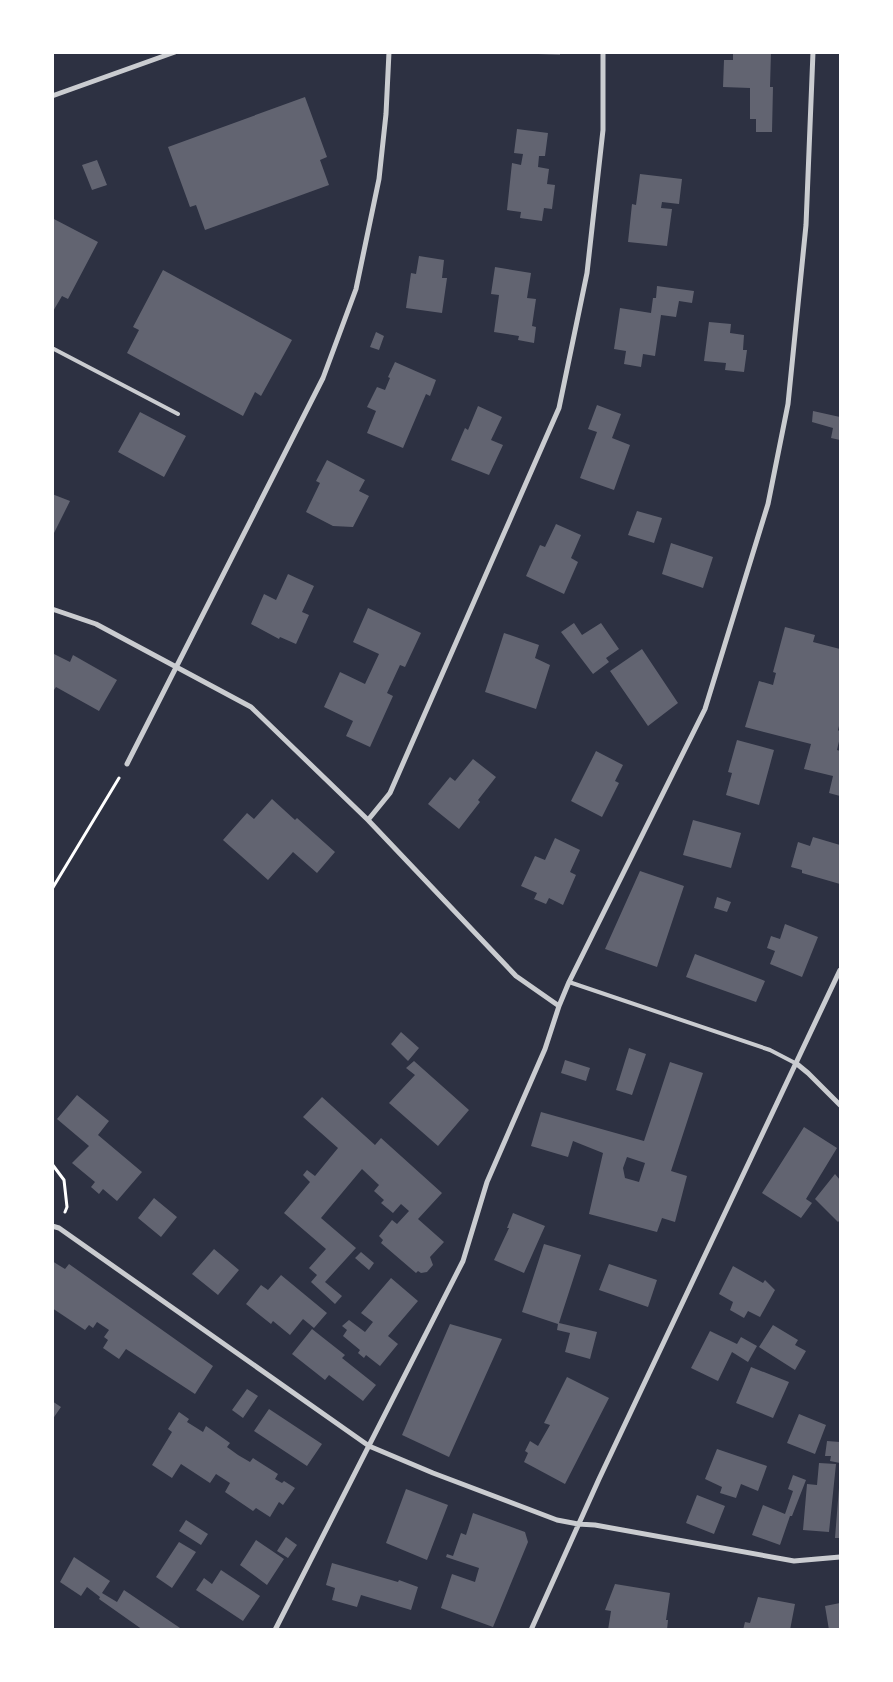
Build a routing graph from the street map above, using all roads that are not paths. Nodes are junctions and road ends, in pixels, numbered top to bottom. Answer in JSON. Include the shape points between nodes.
{"nodes":[{"id":1,"x":175,"y":52,"type":"edge"},
{"id":2,"x":389,"y":52,"type":"edge"},
{"id":3,"x":603,"y":52,"type":"edge"},
{"id":4,"x":813,"y":52,"type":"edge"},
{"id":5,"x":166,"y":54,"type":"edge"},
{"id":6,"x":52,"y":96,"type":"edge"},
{"id":7,"x":52,"y":348,"type":"edge"},
{"id":8,"x":178,"y":414,"type":"dead end"},
{"id":9,"x":52,"y":609,"type":"edge"},
{"id":10,"x":177,"y":666,"type":"junction"},
{"id":11,"x":127,"y":764,"type":"road end"},
{"id":12,"x":368,"y":820,"type":"junction"},
{"id":13,"x":840,"y":970,"type":"edge"},
{"id":14,"x":569,"y":982,"type":"junction"},
{"id":15,"x":559,"y":1006,"type":"junction"},
{"id":16,"x":796,"y":1064,"type":"junction"},
{"id":17,"x":840,"y":1105,"type":"edge"},
{"id":18,"x":52,"y":1226,"type":"edge"},
{"id":19,"x":369,"y":1446,"type":"junction"},
{"id":20,"x":578,"y":1524,"type":"junction"},
{"id":21,"x":840,"y":1557,"type":"edge"},
{"id":22,"x":275,"y":1630,"type":"edge"},
{"id":23,"x":531,"y":1630,"type":"edge"}],
"edges":[{"from":1,"to":5,"type":"street"},
{"from":2,"to":10,"type":"street","via":[[379,179],[356,289],[323,378]]},
{"from":3,"to":12,"type":"street","via":[[603,130],[587,273],[559,408],[390,793]]},
{"from":4,"to":14,"type":"street","via":[[806,225],[788,404],[768,504],[705,708]]},
{"from":5,"to":6,"type":"street"},
{"from":7,"to":8,"type":"lane"},
{"from":9,"to":10,"type":"street","via":[[96,624]]},
{"from":10,"to":11,"type":"street"},
{"from":10,"to":12,"type":"street","via":[[252,706]]},
{"from":12,"to":15,"type":"street","via":[[516,976]]},
{"from":13,"to":16,"type":"street"},
{"from":14,"to":15,"type":"street"},
{"from":14,"to":16,"type":"lane","via":[[770,1050]]},
{"from":15,"to":19,"type":"street","via":[[545,1049],[487,1182],[462,1261]]},
{"from":16,"to":17,"type":"street"},
{"from":16,"to":20,"type":"street"},
{"from":18,"to":19,"type":"street"},
{"from":19,"to":20,"type":"street","via":[[557,1520]]},
{"from":19,"to":22,"type":"street"},
{"from":20,"to":21,"type":"street","via":[[794,1561]]},
{"from":20,"to":23,"type":"street"}]}
